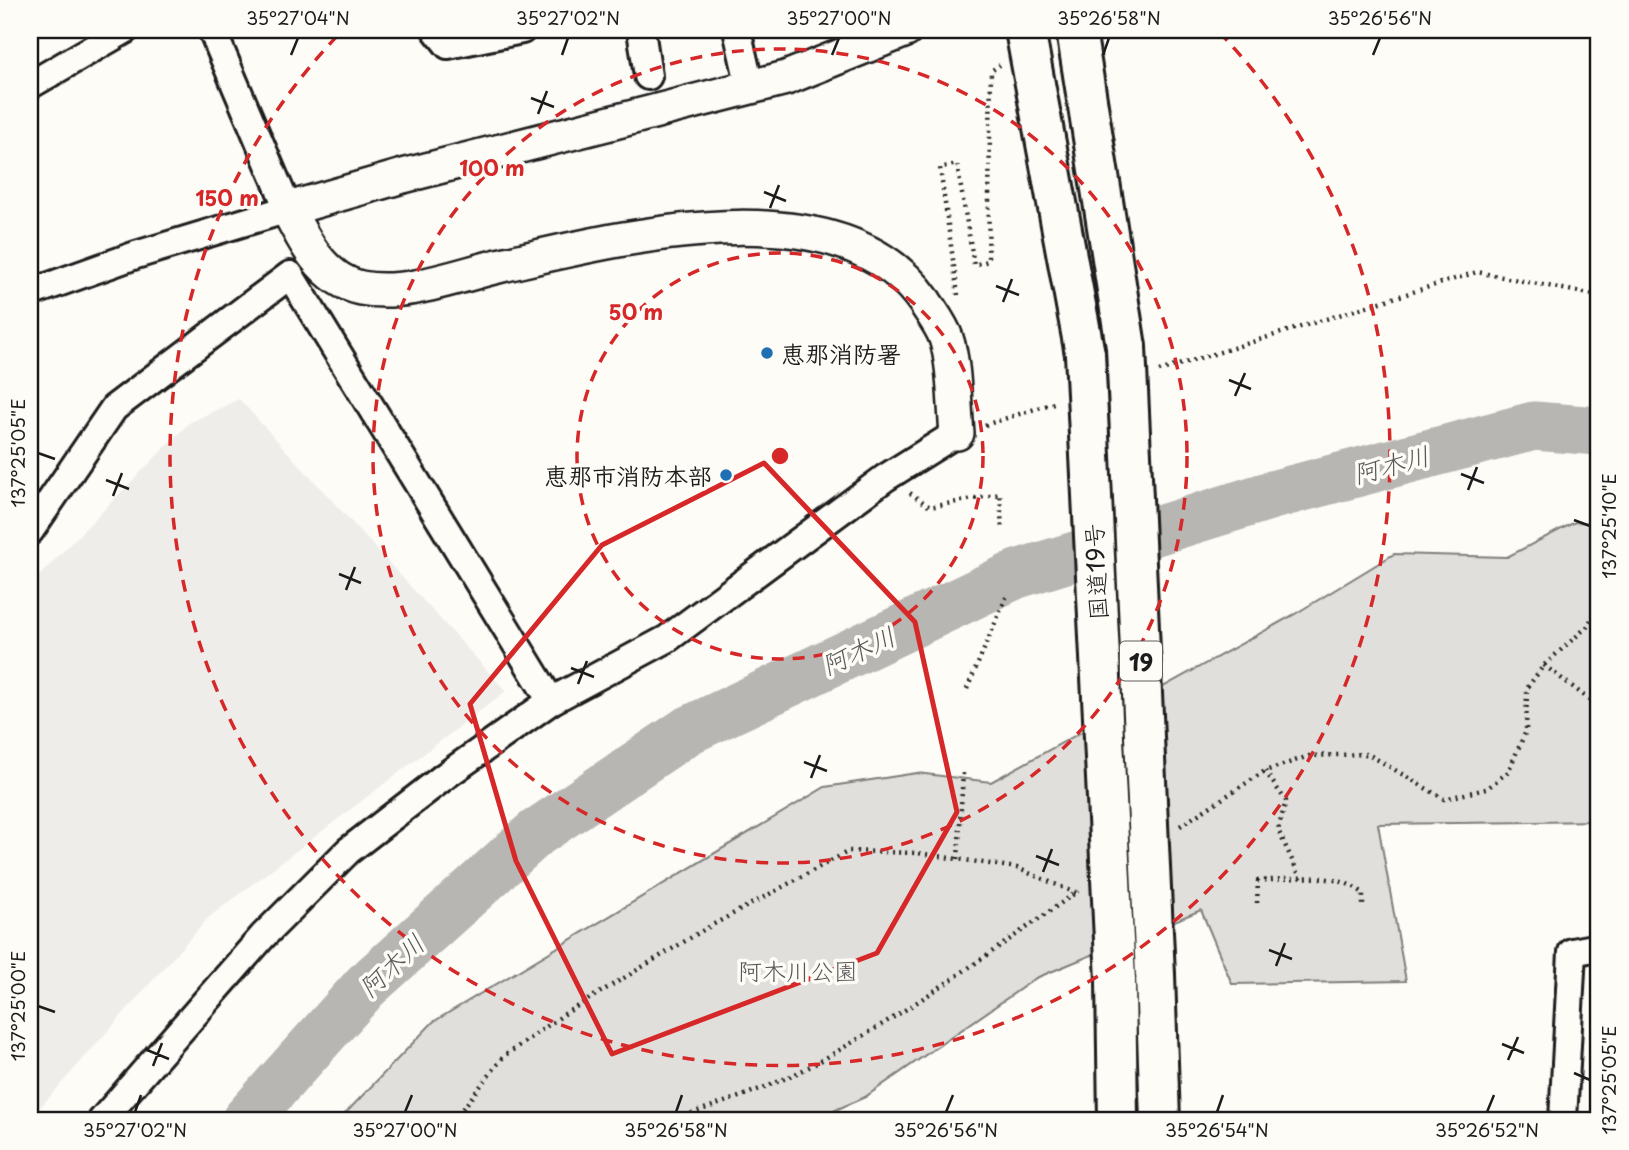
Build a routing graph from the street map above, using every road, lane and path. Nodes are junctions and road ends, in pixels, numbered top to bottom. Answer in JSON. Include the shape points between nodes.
{"nodes":[{"id":1,"x":125,"y":30,"type":"edge"},
{"id":2,"x":212,"y":30,"type":"edge"},
{"id":3,"x":436,"y":30,"type":"edge"},
{"id":4,"x":522,"y":30,"type":"edge"},
{"id":5,"x":641,"y":30,"type":"edge"},
{"id":6,"x":737,"y":30,"type":"edge"},
{"id":7,"x":906,"y":30,"type":"edge"},
{"id":8,"x":1076,"y":30,"type":"edge"},
{"id":9,"x":1017,"y":44,"type":"edge"},
{"id":10,"x":648,"y":76,"type":"dead end"},
{"id":11,"x":30,"y":85,"type":"edge"},
{"id":12,"x":750,"y":87,"type":"junction"},
{"id":13,"x":288,"y":209,"type":"junction"},
{"id":14,"x":30,"y":293,"type":"edge"},
{"id":15,"x":1599,"y":296,"type":"edge"},
{"id":16,"x":958,"y":298,"type":"dead end"},
{"id":17,"x":1136,"y":361,"type":"junction"},
{"id":18,"x":1066,"y":399,"type":"dead end"},
{"id":19,"x":957,"y":433,"type":"junction"},
{"id":20,"x":885,"y":478,"type":"junction"},
{"id":21,"x":30,"y":531,"type":"edge"},
{"id":22,"x":1002,"y":531,"type":"dead end"},
{"id":23,"x":1008,"y":593,"type":"dead end"},
{"id":24,"x":1599,"y":603,"type":"edge"},
{"id":25,"x":967,"y":689,"type":"dead end"},
{"id":26,"x":551,"y":701,"type":"junction"},
{"id":27,"x":1599,"y":706,"type":"edge"},
{"id":28,"x":1265,"y":771,"type":"dead end"},
{"id":29,"x":963,"y":773,"type":"dead end"},
{"id":30,"x":958,"y":859,"type":"junction"},
{"id":31,"x":1301,"y":879,"type":"junction"},
{"id":32,"x":1076,"y":893,"type":"dead end"},
{"id":33,"x":1257,"y":903,"type":"dead end"},
{"id":34,"x":1363,"y":907,"type":"dead end"},
{"id":35,"x":1599,"y":947,"type":"edge"},
{"id":36,"x":102,"y":1120,"type":"edge"},
{"id":37,"x":454,"y":1120,"type":"edge"},
{"id":38,"x":1118,"y":1120,"type":"edge"},
{"id":39,"x":1160,"y":1120,"type":"edge"},
{"id":40,"x":1563,"y":1120,"type":"edge"}],
"edges":[{"from":1,"to":11,"type":"street"},
{"from":2,"to":13,"type":"street"},
{"from":3,"to":4,"type":"street","via":[[448,45]]},
{"from":5,"to":10,"type":"street"},
{"from":6,"to":12,"type":"street"},
{"from":7,"to":12,"type":"street","via":[[786,78]]},
{"from":8,"to":17,"type":"highway","name":"国道19号","number":"19"},
{"from":9,"to":16,"type":"path","via":[[991,71],[988,261],[974,265],[957,164],[940,168]]},
{"from":9,"to":38,"type":"highway","name":"国道19号","number":"19","bridge":true,"via":[[1085,354]]},
{"from":12,"to":13,"type":"street"},
{"from":13,"to":14,"type":"street"},
{"from":13,"to":19,"type":"street","via":[[303,241],[325,267],[355,286],[380,289],[419,285],[614,240],[694,228],[776,230],[846,244],[894,268],[915,287],[931,311],[946,339]]},
{"from":15,"to":17,"type":"path","via":[[1477,272]]},
{"from":17,"to":39,"type":"highway","name":"国道19号","number":"19","bridge":true},
{"from":18,"to":19,"type":"path"},
{"from":19,"to":20,"type":"street"},
{"from":20,"to":22,"type":"path","via":[[930,507],[1000,494]]},
{"from":20,"to":26,"type":"street","via":[[667,639]]},
{"from":21,"to":26,"type":"street","via":[[114,408],[290,275]]},
{"from":23,"to":25,"type":"path"},
{"from":24,"to":27,"type":"path","via":[[1588,626],[1544,665]]},
{"from":26,"to":36,"type":"street","via":[[348,851],[262,936]]},
{"from":28,"to":31,"type":"path","via":[[1286,801],[1278,830]]},
{"from":29,"to":30,"type":"path"},
{"from":30,"to":32,"type":"path","via":[[1017,868]]},
{"from":30,"to":37,"type":"path","via":[[849,851],[578,1006],[504,1056]]},
{"from":31,"to":33,"type":"path","via":[[1258,881]]},
{"from":31,"to":34,"type":"path","via":[[1334,877],[1352,884],[1363,893]]},
{"from":35,"to":40,"type":"street","via":[[1572,952]]}]}
